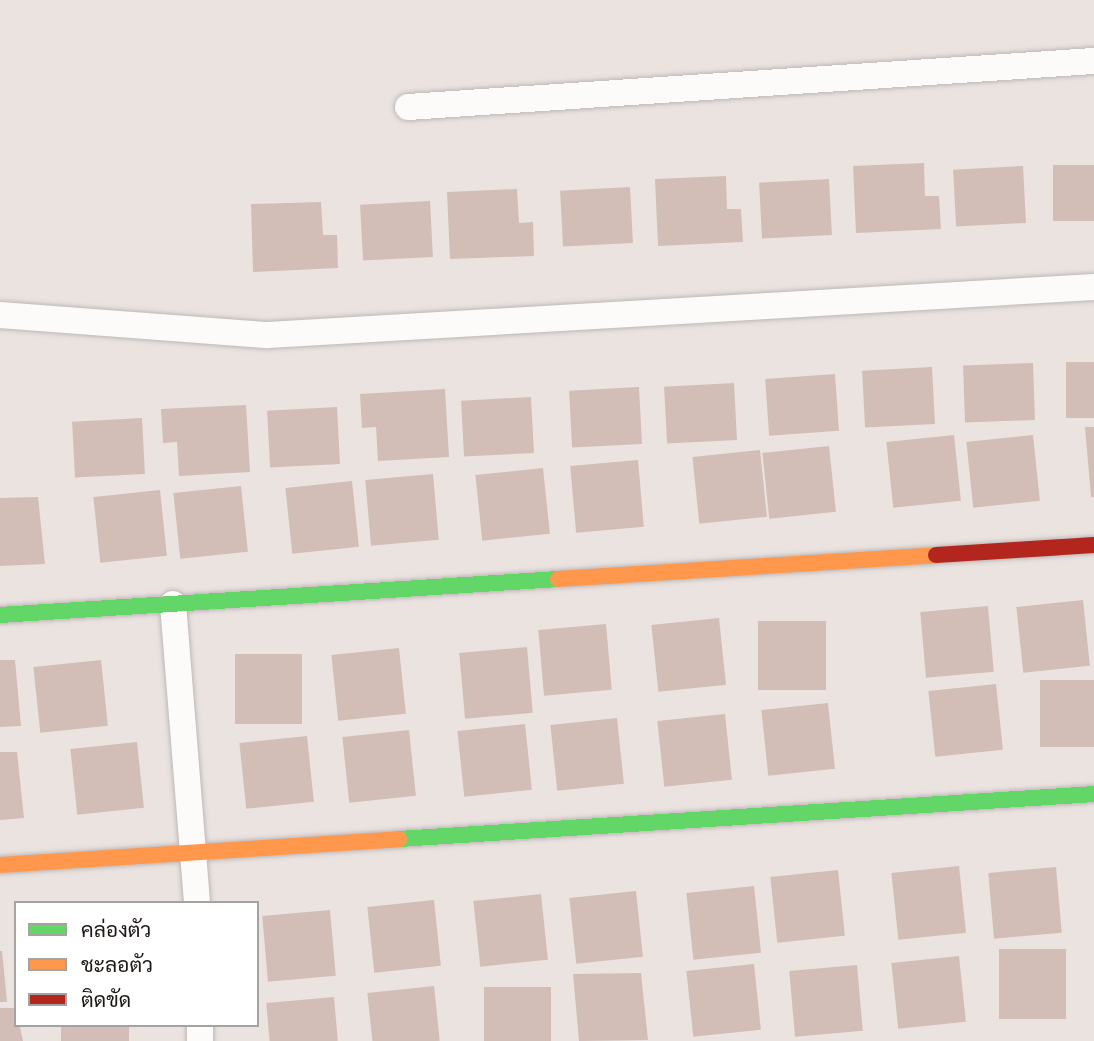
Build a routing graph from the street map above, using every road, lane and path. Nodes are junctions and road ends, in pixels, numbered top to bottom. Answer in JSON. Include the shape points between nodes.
{"nodes":[{"id":1,"x":1094,"y":61,"type":"edge"},
{"id":2,"x":408,"y":107,"type":"dead end"},
{"id":3,"x":1094,"y":287,"type":"edge"},
{"id":4,"x":0,"y":315,"type":"edge"},
{"id":5,"x":1094,"y":545,"type":"edge"},
{"id":6,"x":173,"y":604,"type":"junction"},
{"id":7,"x":0,"y":615,"type":"edge"},
{"id":8,"x":1094,"y":794,"type":"edge"},
{"id":9,"x":196,"y":852,"type":"junction"},
{"id":10,"x":0,"y":865,"type":"edge"},
{"id":11,"x":197,"y":901,"type":"edge"}],
"edges":[{"from":1,"to":2,"type":"street"},
{"from":3,"to":4,"type":"street","via":[[268,335]]},
{"from":5,"to":6,"type":"street"},
{"from":6,"to":7,"type":"street"},
{"from":6,"to":9,"type":"street"},
{"from":8,"to":9,"type":"street"},
{"from":9,"to":10,"type":"street"},
{"from":9,"to":11,"type":"street"}]}
